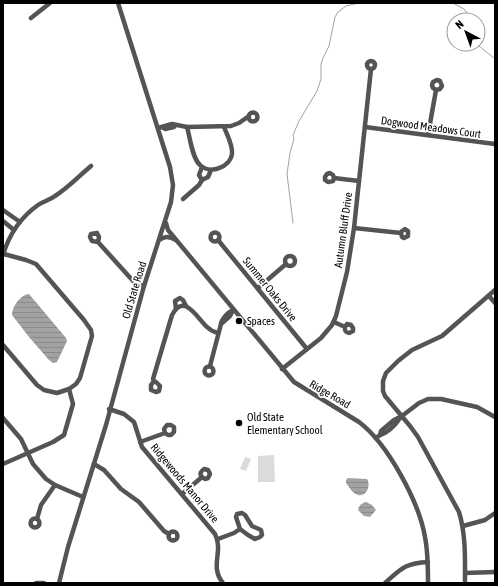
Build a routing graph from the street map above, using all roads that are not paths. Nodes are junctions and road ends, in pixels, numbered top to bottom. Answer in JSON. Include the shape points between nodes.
{"nodes":[{"id":1,"x":50,"y":3,"type":"edge"},
{"id":2,"x":118,"y":3,"type":"edge"},
{"id":3,"x":31,"y":18,"type":"dead end"},
{"id":4,"x":371,"y":69,"type":"dead end"},
{"id":5,"x":436,"y":90,"type":"dead end"},
{"id":6,"x":249,"y":116,"type":"dead end"},
{"id":7,"x":187,"y":127,"type":"junction"},
{"id":8,"x":224,"y":127,"type":"junction"},
{"id":9,"x":365,"y":127,"type":"junction"},
{"id":10,"x":160,"y":128,"type":"junction"},
{"id":11,"x":428,"y":135,"type":"junction"},
{"id":12,"x":495,"y":144,"type":"edge"},
{"id":13,"x":91,"y":166,"type":"dead end"},
{"id":14,"x":202,"y":167,"type":"junction"},
{"id":15,"x":211,"y":170,"type":"junction"},
{"id":16,"x":334,"y":178,"type":"dead end"},
{"id":17,"x":202,"y":180,"type":"junction"},
{"id":18,"x":359,"y":181,"type":"junction"},
{"id":19,"x":183,"y":199,"type":"dead end"},
{"id":20,"x":3,"y":210,"type":"edge"},
{"id":21,"x":3,"y":221,"type":"edge"},
{"id":22,"x":166,"y":221,"type":"junction"},
{"id":23,"x":20,"y":222,"type":"junction"},
{"id":24,"x":354,"y":228,"type":"junction"},
{"id":25,"x":14,"y":230,"type":"junction"},
{"id":26,"x":401,"y":233,"type":"dead end"},
{"id":27,"x":160,"y":239,"type":"junction"},
{"id":28,"x":218,"y":240,"type":"dead end"},
{"id":29,"x":177,"y":241,"type":"junction"},
{"id":30,"x":98,"y":242,"type":"dead end"},
{"id":31,"x":3,"y":255,"type":"edge"},
{"id":32,"x":286,"y":264,"type":"dead end"},
{"id":33,"x":144,"y":286,"type":"junction"},
{"id":34,"x":258,"y":288,"type":"junction"},
{"id":35,"x":495,"y":290,"type":"edge"},
{"id":36,"x":489,"y":296,"type":"junction"},
{"id":37,"x":495,"y":303,"type":"edge"},
{"id":38,"x":186,"y":306,"type":"junction"},
{"id":39,"x":176,"y":309,"type":"junction"},
{"id":40,"x":233,"y":310,"type":"junction"},
{"id":41,"x":334,"y":322,"type":"junction"},
{"id":42,"x":345,"y":327,"type":"dead end"},
{"id":43,"x":218,"y":333,"type":"junction"},
{"id":44,"x":3,"y":345,"type":"edge"},
{"id":45,"x":307,"y":349,"type":"junction"},
{"id":46,"x":210,"y":366,"type":"dead end"},
{"id":47,"x":282,"y":369,"type":"junction"},
{"id":48,"x":154,"y":382,"type":"dead end"},
{"id":49,"x":69,"y":389,"type":"junction"},
{"id":50,"x":109,"y":409,"type":"junction"},
{"id":51,"x":402,"y":416,"type":"junction"},
{"id":52,"x":495,"y":417,"type":"edge"},
{"id":53,"x":3,"y":418,"type":"edge"},
{"id":54,"x":165,"y":433,"type":"dead end"},
{"id":55,"x":378,"y":437,"type":"junction"},
{"id":56,"x":140,"y":442,"type":"junction"},
{"id":57,"x":28,"y":453,"type":"junction"},
{"id":58,"x":3,"y":464,"type":"edge"},
{"id":59,"x":94,"y":464,"type":"junction"},
{"id":60,"x":202,"y":477,"type":"dead end"},
{"id":61,"x":55,"y":485,"type":"junction"},
{"id":62,"x":182,"y":494,"type":"junction"},
{"id":63,"x":83,"y":497,"type":"junction"},
{"id":64,"x":495,"y":513,"type":"edge"},
{"id":65,"x":37,"y":519,"type":"dead end"},
{"id":66,"x":463,"y":526,"type":"junction"},
{"id":67,"x":240,"y":529,"type":"junction"},
{"id":68,"x":169,"y":534,"type":"dead end"},
{"id":69,"x":218,"y":539,"type":"junction"},
{"id":70,"x":428,"y":562,"type":"junction"},
{"id":71,"x":495,"y":572,"type":"edge"},
{"id":72,"x":465,"y":573,"type":"junction"},
{"id":73,"x":36,"y":583,"type":"edge"},
{"id":74,"x":44,"y":583,"type":"edge"},
{"id":75,"x":59,"y":583,"type":"edge"},
{"id":76,"x":223,"y":583,"type":"edge"},
{"id":77,"x":385,"y":583,"type":"edge"},
{"id":78,"x":428,"y":583,"type":"edge"},
{"id":79,"x":465,"y":583,"type":"edge"}],
"edges":[{"from":1,"to":3,"type":"street"},
{"from":2,"to":10,"type":"street","name":"Old State Road"},
{"from":4,"to":9,"type":"street","name":"Autumn Bluff Drive"},
{"from":5,"to":11,"type":"street"},
{"from":6,"to":8,"type":"street","via":[[235,125]]},
{"from":7,"to":8,"type":"street"},
{"from":7,"to":10,"type":"street","via":[[172,124]]},
{"from":7,"to":14,"type":"street","via":[[195,157]]},
{"from":8,"to":15,"type":"street","via":[[232,145],[230,160],[216,170]]},
{"from":9,"to":11,"type":"street","name":"Dogwood Meadows Court"},
{"from":9,"to":18,"type":"street","name":"Autumn Bluff Drive"},
{"from":10,"to":22,"type":"street","name":"Old State Road","via":[[173,177],[173,193]]},
{"from":11,"to":12,"type":"street","name":"Dogwood Meadows Court"},
{"from":13,"to":23,"type":"street","via":[[55,196],[31,210]]},
{"from":14,"to":15,"type":"street"},
{"from":14,"to":17,"type":"street","via":[[199,175]]},
{"from":15,"to":17,"type":"street","via":[[208,177]]},
{"from":16,"to":18,"type":"street"},
{"from":17,"to":19,"type":"street"},
{"from":18,"to":24,"type":"street","name":"Autumn Bluff Drive"},
{"from":20,"to":23,"type":"street"},
{"from":21,"to":25,"type":"street"},
{"from":22,"to":27,"type":"street","name":"Old State Road"},
{"from":22,"to":29,"type":"street","name":"Ridge Road","via":[[168,230]]},
{"from":23,"to":25,"type":"street"},
{"from":24,"to":26,"type":"street"},
{"from":24,"to":41,"type":"street","name":"Autumn Bluff Drive","via":[[347,272]]},
{"from":25,"to":31,"type":"street"},
{"from":27,"to":29,"type":"street","via":[[167,236]]},
{"from":27,"to":33,"type":"street","name":"Old State Road"},
{"from":28,"to":34,"type":"street","name":"Summer Oaks Drive"},
{"from":29,"to":40,"type":"street","name":"Ridge Road"},
{"from":30,"to":33,"type":"street","via":[[134,282]]},
{"from":31,"to":49,"type":"street","via":[[36,264],[90,330],[92,339],[80,378]]},
{"from":32,"to":34,"type":"street"},
{"from":33,"to":50,"type":"street","name":"Old State Road"},
{"from":34,"to":45,"type":"street","name":"Summer Oaks Drive"},
{"from":35,"to":36,"type":"street"},
{"from":36,"to":37,"type":"street"},
{"from":36,"to":51,"type":"street","via":[[442,336],[407,353],[386,373],[383,391],[388,401]]},
{"from":38,"to":39,"type":"street"},
{"from":38,"to":39,"type":"street","via":[[180,298],[175,302]]},
{"from":38,"to":43,"type":"street","via":[[208,329]]},
{"from":39,"to":48,"type":"street","via":[[172,315]]},
{"from":40,"to":43,"type":"street","via":[[221,324]]},
{"from":40,"to":47,"type":"street","name":"Ridge Road"},
{"from":41,"to":42,"type":"street"},
{"from":41,"to":45,"type":"street","name":"Autumn Bluff Drive"},
{"from":43,"to":46,"type":"street"},
{"from":44,"to":49,"type":"street","via":[[44,390],[57,392]]},
{"from":45,"to":47,"type":"street","name":"Autumn Bluff Drive"},
{"from":47,"to":55,"type":"street","name":"Ridge Road","via":[[294,382],[354,418]]},
{"from":49,"to":57,"type":"street","via":[[73,404],[64,434],[58,440]]},
{"from":50,"to":56,"type":"street","name":"Ridgewoods Manor Drive","via":[[124,414],[134,422]]},
{"from":50,"to":59,"type":"street","name":"Old State Road"},
{"from":51,"to":52,"type":"street","via":[[424,400],[434,398],[477,407]]},
{"from":51,"to":55,"type":"street","via":[[381,431]]},
{"from":51,"to":66,"type":"street","via":[[418,437],[457,509]]},
{"from":53,"to":57,"type":"street","via":[[21,439]]},
{"from":54,"to":56,"type":"street"},
{"from":55,"to":70,"type":"street","name":"Ridge Road","via":[[418,513],[425,537]]},
{"from":56,"to":62,"type":"street","name":"Ridgewoods Manor Drive"},
{"from":57,"to":58,"type":"street"},
{"from":57,"to":61,"type":"street","via":[[36,468]]},
{"from":59,"to":63,"type":"street","name":"Old State Road"},
{"from":59,"to":68,"type":"street","via":[[139,502]]},
{"from":60,"to":62,"type":"street"},
{"from":61,"to":63,"type":"street"},
{"from":61,"to":65,"type":"street","via":[[41,506]]},
{"from":62,"to":69,"type":"street","name":"Ridgewoods Manor Drive"},
{"from":63,"to":75,"type":"street","name":"Old State Road"},
{"from":64,"to":66,"type":"street","via":[[485,520]]},
{"from":66,"to":72,"type":"street"},
{"from":67,"to":67,"type":"street","via":[[255,539],[262,535],[242,513],[236,517]]},
{"from":67,"to":69,"type":"street"},
{"from":69,"to":76,"type":"street","name":"Ridgewoods Manor Drive","via":[[219,548],[215,565]]},
{"from":70,"to":77,"type":"street","via":[[411,563]]},
{"from":70,"to":78,"type":"street","name":"Ridge Road"},
{"from":71,"to":72,"type":"street"},
{"from":72,"to":79,"type":"street"},
{"from":73,"to":74,"type":"street"}]}
